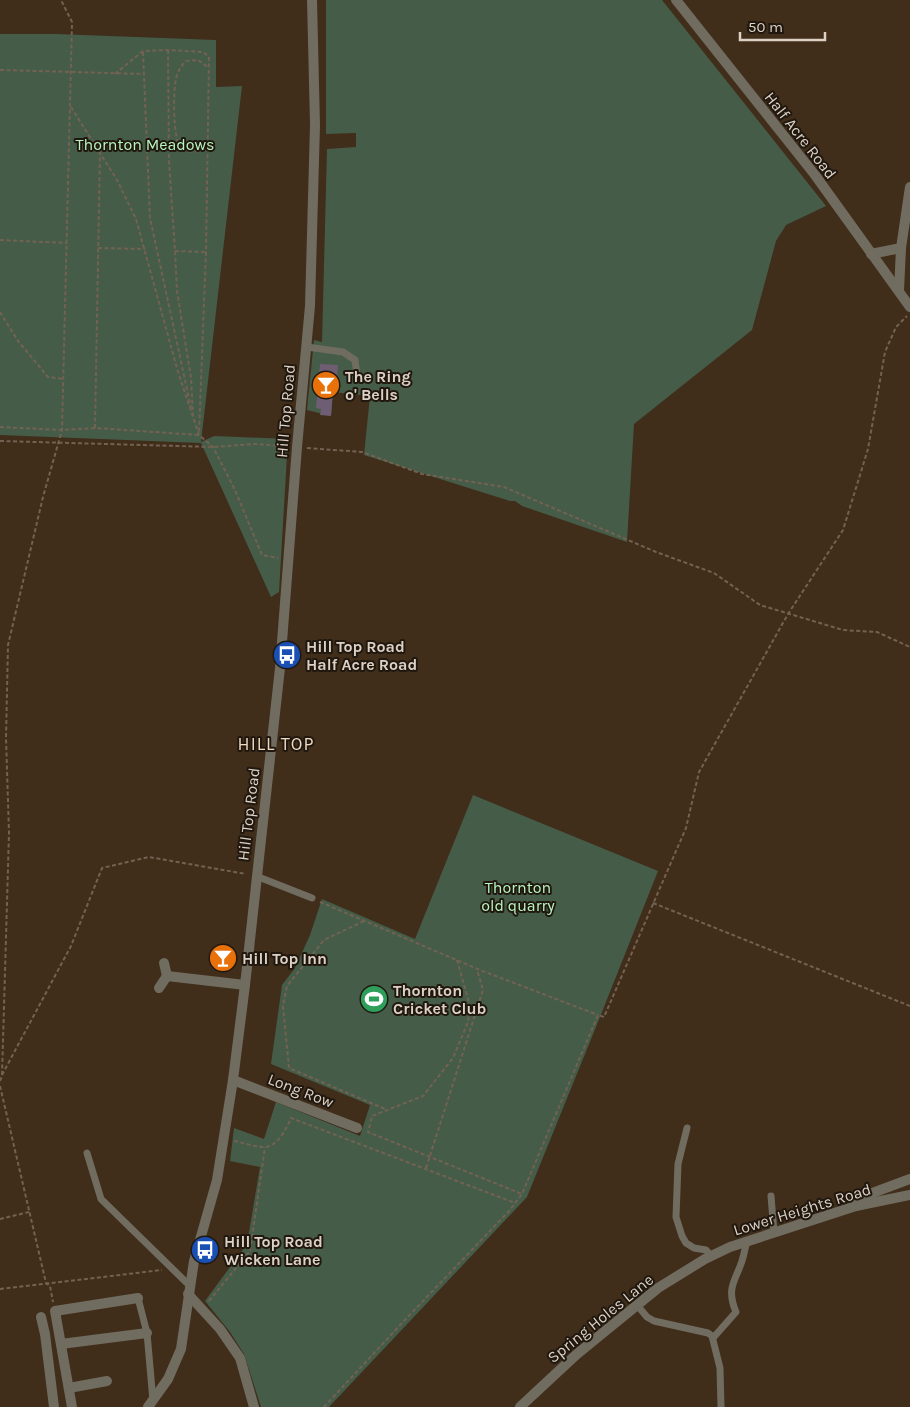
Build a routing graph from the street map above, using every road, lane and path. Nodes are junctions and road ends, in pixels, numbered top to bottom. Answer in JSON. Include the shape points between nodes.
{"nodes":[{"id":1,"x":61,"y":0,"type":"edge"},
{"id":2,"x":312,"y":0,"type":"edge"},
{"id":3,"x":676,"y":0,"type":"edge"},
{"id":4,"x":168,"y":50,"type":"junction"},
{"id":5,"x":143,"y":52,"type":"junction"},
{"id":6,"x":209,"y":68,"type":"junction"},
{"id":7,"x":0,"y":70,"type":"edge"},
{"id":8,"x":71,"y":73,"type":"junction"},
{"id":9,"x":115,"y":74,"type":"junction"},
{"id":10,"x":145,"y":74,"type":"junction"},
{"id":11,"x":70,"y":106,"type":"junction"},
{"id":12,"x":208,"y":139,"type":"junction"},
{"id":13,"x":100,"y":153,"type":"junction"},
{"id":14,"x":910,"y":188,"type":"edge"},
{"id":15,"x":0,"y":240,"type":"edge"},
{"id":16,"x":67,"y":243,"type":"junction"},
{"id":17,"x":98,"y":248,"type":"junction"},
{"id":18,"x":902,"y":248,"type":"junction"},
{"id":19,"x":145,"y":249,"type":"junction"},
{"id":20,"x":175,"y":251,"type":"junction"},
{"id":21,"x":206,"y":252,"type":"junction"},
{"id":22,"x":871,"y":254,"type":"junction"},
{"id":23,"x":899,"y":291,"type":"junction"},
{"id":24,"x":910,"y":307,"type":"edge"},
{"id":25,"x":0,"y":312,"type":"edge"},
{"id":26,"x":910,"y":312,"type":"edge"},
{"id":27,"x":307,"y":347,"type":"junction"},
{"id":28,"x":357,"y":375,"type":"dead end"},
{"id":29,"x":63,"y":379,"type":"junction"},
{"id":30,"x":194,"y":420,"type":"junction"},
{"id":31,"x":0,"y":428,"type":"edge"},
{"id":32,"x":95,"y":428,"type":"junction"},
{"id":33,"x":62,"y":430,"type":"junction"},
{"id":34,"x":199,"y":435,"type":"junction"},
{"id":35,"x":0,"y":440,"type":"edge"},
{"id":36,"x":58,"y":442,"type":"junction"},
{"id":37,"x":213,"y":447,"type":"junction"},
{"id":38,"x":297,"y":447,"type":"junction"},
{"id":39,"x":288,"y":559,"type":"junction"},
{"id":40,"x":788,"y":614,"type":"junction"},
{"id":41,"x":910,"y":647,"type":"edge"},
{"id":42,"x":256,"y":876,"type":"junction"},
{"id":43,"x":312,"y":898,"type":"joint"},
{"id":44,"x":653,"y":903,"type":"junction"},
{"id":45,"x":364,"y":921,"type":"junction"},
{"id":46,"x":457,"y":960,"type":"junction"},
{"id":47,"x":164,"y":963,"type":"dead end"},
{"id":48,"x":480,"y":970,"type":"junction"},
{"id":49,"x":167,"y":976,"type":"junction"},
{"id":50,"x":245,"y":985,"type":"junction"},
{"id":51,"x":159,"y":988,"type":"dead end"},
{"id":52,"x":910,"y":1006,"type":"edge"},
{"id":53,"x":598,"y":1015,"type":"junction"},
{"id":54,"x":2,"y":1076,"type":"junction"},
{"id":55,"x":0,"y":1080,"type":"edge"},
{"id":56,"x":233,"y":1080,"type":"junction"},
{"id":57,"x":0,"y":1086,"type":"edge"},
{"id":58,"x":386,"y":1109,"type":"junction"},
{"id":59,"x":357,"y":1128,"type":"dead end"},
{"id":60,"x":687,"y":1128,"type":"dead end"},
{"id":61,"x":224,"y":1139,"type":"junction"},
{"id":62,"x":266,"y":1147,"type":"junction"},
{"id":63,"x":87,"y":1153,"type":"dead end"},
{"id":64,"x":429,"y":1157,"type":"junction"},
{"id":65,"x":426,"y":1168,"type":"junction"},
{"id":66,"x":910,"y":1179,"type":"edge"},
{"id":67,"x":522,"y":1194,"type":"junction"},
{"id":68,"x":910,"y":1195,"type":"edge"},
{"id":69,"x":771,"y":1196,"type":"dead end"},
{"id":70,"x":516,"y":1203,"type":"junction"},
{"id":71,"x":856,"y":1206,"type":"junction"},
{"id":72,"x":30,"y":1212,"type":"junction"},
{"id":73,"x":0,"y":1218,"type":"edge"},
{"id":74,"x":774,"y":1233,"type":"junction"},
{"id":75,"x":747,"y":1241,"type":"junction"},
{"id":76,"x":708,"y":1258,"type":"junction"},
{"id":77,"x":172,"y":1269,"type":"junction"},
{"id":78,"x":46,"y":1283,"type":"junction"},
{"id":79,"x":0,"y":1289,"type":"edge"},
{"id":80,"x":189,"y":1290,"type":"junction"},
{"id":81,"x":138,"y":1298,"type":"joint"},
{"id":82,"x":637,"y":1305,"type":"junction"},
{"id":83,"x":214,"y":1307,"type":"dead end"},
{"id":84,"x":55,"y":1311,"type":"junction"},
{"id":85,"x":41,"y":1317,"type":"dead end"},
{"id":86,"x":147,"y":1333,"type":"junction"},
{"id":87,"x":713,"y":1338,"type":"junction"},
{"id":88,"x":61,"y":1344,"type":"junction"},
{"id":89,"x":107,"y":1381,"type":"dead end"},
{"id":90,"x":69,"y":1388,"type":"junction"},
{"id":91,"x":151,"y":1404,"type":"edge"},
{"id":92,"x":54,"y":1407,"type":"edge"},
{"id":93,"x":72,"y":1407,"type":"edge"},
{"id":94,"x":254,"y":1407,"type":"edge"},
{"id":95,"x":324,"y":1407,"type":"edge"},
{"id":96,"x":520,"y":1407,"type":"edge"},
{"id":97,"x":721,"y":1407,"type":"edge"}],
"edges":[{"from":1,"to":8,"type":"path","via":[[72,22]]},
{"from":2,"to":27,"type":"street","name":"Hill Top Road","via":[[315,125]]},
{"from":3,"to":22,"type":"street","name":"Half Acre Road","via":[[815,175]]},
{"from":4,"to":5,"type":"path"},
{"from":4,"to":6,"type":"path","via":[[203,52],[209,57]]},
{"from":4,"to":20,"type":"path","via":[[169,160]]},
{"from":5,"to":9,"type":"path"},
{"from":5,"to":10,"type":"path"},
{"from":6,"to":12,"type":"path"},
{"from":6,"to":12,"type":"path","via":[[198,60],[186,61],[178,71],[175,133],[180,149],[189,152],[204,149]]},
{"from":7,"to":8,"type":"path"},
{"from":8,"to":9,"type":"path"},
{"from":8,"to":11,"type":"path"},
{"from":9,"to":10,"type":"path"},
{"from":10,"to":30,"type":"path","via":[[150,218]]},
{"from":11,"to":13,"type":"path"},
{"from":11,"to":16,"type":"path"},
{"from":12,"to":21,"type":"path"},
{"from":13,"to":17,"type":"path"},
{"from":13,"to":19,"type":"path","via":[[136,219]]},
{"from":14,"to":18,"type":"street"},
{"from":15,"to":16,"type":"path"},
{"from":16,"to":29,"type":"path"},
{"from":17,"to":19,"type":"path"},
{"from":17,"to":32,"type":"path"},
{"from":18,"to":22,"type":"street"},
{"from":18,"to":23,"type":"street"},
{"from":19,"to":30,"type":"path"},
{"from":20,"to":21,"type":"path"},
{"from":20,"to":30,"type":"path"},
{"from":21,"to":34,"type":"path"},
{"from":22,"to":23,"type":"street","name":"Half Acre Road"},
{"from":23,"to":24,"type":"street","name":"Half Acre Road"},
{"from":25,"to":29,"type":"path","via":[[18,341],[48,377]]},
{"from":26,"to":40,"type":"path","via":[[896,327],[885,352],[868,449],[843,530]]},
{"from":27,"to":28,"type":"lane","via":[[343,352],[355,360]]},
{"from":27,"to":38,"type":"street","name":"Hill Top Road"},
{"from":29,"to":33,"type":"path"},
{"from":30,"to":34,"type":"path"},
{"from":31,"to":33,"type":"path"},
{"from":32,"to":33,"type":"path"},
{"from":32,"to":34,"type":"path"},
{"from":33,"to":36,"type":"path"},
{"from":34,"to":37,"type":"path"},
{"from":35,"to":36,"type":"path"},
{"from":36,"to":37,"type":"path"},
{"from":36,"to":54,"type":"path","via":[[8,645],[9,833]]},
{"from":37,"to":38,"type":"path","via":[[254,444]]},
{"from":37,"to":39,"type":"path","via":[[262,555]]},
{"from":38,"to":39,"type":"street","name":"Hill Top Road"},
{"from":38,"to":40,"type":"path","via":[[362,452],[422,474],[504,487],[656,552],[714,573],[760,605]]},
{"from":39,"to":42,"type":"street","name":"Hill Top Road","via":[[280,668]]},
{"from":40,"to":41,"type":"path","via":[[843,630],[876,632]]},
{"from":40,"to":44,"type":"path","via":[[699,772],[686,828]]},
{"from":42,"to":43,"type":"lane"},
{"from":42,"to":50,"type":"street","name":"Hill Top Road"},
{"from":42,"to":54,"type":"path","via":[[149,856],[102,868],[71,946]]},
{"from":43,"to":45,"type":"path"},
{"from":44,"to":52,"type":"path"},
{"from":44,"to":53,"type":"path","via":[[604,1017]]},
{"from":45,"to":46,"type":"path"},
{"from":45,"to":58,"type":"path","via":[[324,940],[287,986],[283,1006],[289,1068]]},
{"from":46,"to":48,"type":"path"},
{"from":46,"to":58,"type":"path","via":[[470,1006],[468,1022],[453,1058],[423,1096]]},
{"from":47,"to":49,"type":"street"},
{"from":48,"to":53,"type":"path"},
{"from":48,"to":64,"type":"path","via":[[482,990]]},
{"from":49,"to":50,"type":"street"},
{"from":49,"to":51,"type":"street"},
{"from":50,"to":56,"type":"street","name":"Hill Top Road"},
{"from":53,"to":67,"type":"path"},
{"from":54,"to":55,"type":"path"},
{"from":56,"to":59,"type":"street","name":"Long Row"},
{"from":56,"to":61,"type":"street","name":"Hill Top Road"},
{"from":57,"to":72,"type":"path"},
{"from":58,"to":64,"type":"path","via":[[372,1116],[368,1132]]},
{"from":60,"to":76,"type":"lane","via":[[678,1164],[676,1217],[686,1243],[706,1250]]},
{"from":61,"to":62,"type":"path"},
{"from":61,"to":80,"type":"street","name":"Hill Top Road"},
{"from":62,"to":65,"type":"path","via":[[277,1141],[291,1118]]},
{"from":62,"to":83,"type":"path","via":[[250,1251],[209,1300]]},
{"from":63,"to":77,"type":"lane","via":[[101,1199]]},
{"from":64,"to":65,"type":"path"},
{"from":64,"to":67,"type":"path"},
{"from":65,"to":70,"type":"path"},
{"from":66,"to":71,"type":"street","via":[[859,1198]]},
{"from":67,"to":70,"type":"path"},
{"from":68,"to":71,"type":"street","name":"Lower Heights Road"},
{"from":69,"to":74,"type":"lane"},
{"from":70,"to":95,"type":"path"},
{"from":71,"to":74,"type":"street","name":"Lower Heights Road"},
{"from":72,"to":73,"type":"path"},
{"from":72,"to":78,"type":"path"},
{"from":74,"to":75,"type":"street","name":"Lower Heights Road"},
{"from":75,"to":76,"type":"street","name":"Lower Heights Road"},
{"from":75,"to":87,"type":"lane","via":[[732,1282],[731,1301],[736,1312]]},
{"from":76,"to":82,"type":"street","name":"Spring Holes Lane","via":[[658,1288]]},
{"from":77,"to":78,"type":"path"},
{"from":77,"to":80,"type":"lane"},
{"from":78,"to":79,"type":"path"},
{"from":78,"to":84,"type":"path","via":[[50,1286]]},
{"from":80,"to":91,"type":"street","name":"Hill Top Road","via":[[181,1348],[168,1379]]},
{"from":80,"to":94,"type":"street","via":[[240,1358]]},
{"from":81,"to":84,"type":"street"},
{"from":81,"to":86,"type":"lane"},
{"from":82,"to":87,"type":"lane","via":[[654,1321],[708,1333]]},
{"from":82,"to":96,"type":"street","name":"Spring Holes Lane"},
{"from":84,"to":88,"type":"street"},
{"from":85,"to":92,"type":"street"},
{"from":86,"to":88,"type":"street"},
{"from":86,"to":91,"type":"lane"},
{"from":87,"to":97,"type":"lane","via":[[720,1368]]},
{"from":88,"to":90,"type":"street"},
{"from":89,"to":90,"type":"street"},
{"from":90,"to":93,"type":"street"}]}
